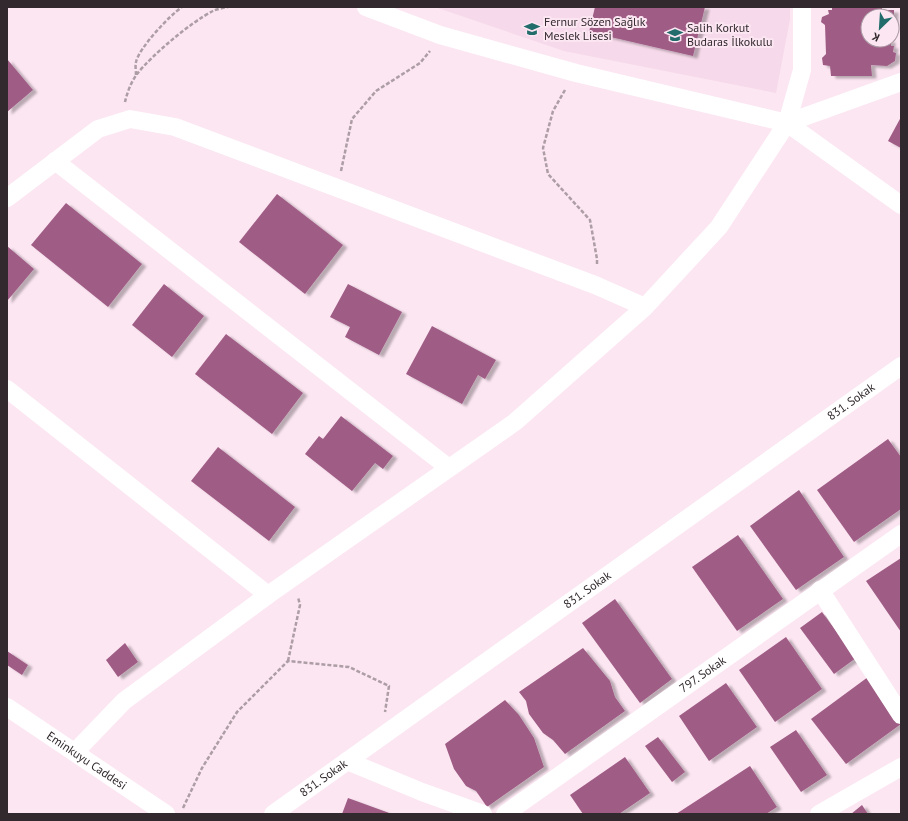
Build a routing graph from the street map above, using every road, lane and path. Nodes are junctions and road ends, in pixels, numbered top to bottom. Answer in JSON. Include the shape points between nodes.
{"nodes":[{"id":1,"x":182,"y":7,"type":"edge"},
{"id":2,"x":228,"y":7,"type":"edge"},
{"id":3,"x":366,"y":7,"type":"edge"},
{"id":4,"x":802,"y":7,"type":"edge"},
{"id":5,"x":440,"y":35,"type":"junction"},
{"id":6,"x":576,"y":73,"type":"junction"},
{"id":7,"x":136,"y":75,"type":"junction"},
{"id":8,"x":901,"y":82,"type":"edge"},
{"id":9,"x":120,"y":122,"type":"junction"},
{"id":10,"x":786,"y":123,"type":"junction"},
{"id":11,"x":55,"y":161,"type":"junction"},
{"id":12,"x":337,"y":189,"type":"junction"},
{"id":13,"x":7,"y":198,"type":"edge"},
{"id":14,"x":901,"y":205,"type":"edge"},
{"id":15,"x":595,"y":285,"type":"junction"},
{"id":16,"x":644,"y":308,"type":"junction"},
{"id":17,"x":901,"y":366,"type":"edge"},
{"id":18,"x":7,"y":390,"type":"edge"},
{"id":19,"x":449,"y":468,"type":"junction"},
{"id":20,"x":901,"y":534,"type":"edge"},
{"id":21,"x":292,"y":578,"type":"junction"},
{"id":22,"x":820,"y":590,"type":"junction"},
{"id":23,"x":268,"y":595,"type":"junction"},
{"id":24,"x":288,"y":661,"type":"junction"},
{"id":25,"x":7,"y":707,"type":"edge"},
{"id":26,"x":901,"y":715,"type":"edge"},
{"id":27,"x":382,"y":736,"type":"junction"},
{"id":28,"x":75,"y":752,"type":"junction"},
{"id":29,"x":348,"y":761,"type":"junction"},
{"id":30,"x":901,"y":767,"type":"edge"},
{"id":31,"x":166,"y":814,"type":"edge"},
{"id":32,"x":180,"y":814,"type":"edge"},
{"id":33,"x":273,"y":814,"type":"edge"},
{"id":34,"x":483,"y":814,"type":"edge"},
{"id":35,"x":505,"y":814,"type":"edge"},
{"id":36,"x":819,"y":814,"type":"edge"}],
"edges":[{"from":1,"to":7,"type":"path","via":[[161,26],[142,50],[136,62]]},
{"from":2,"to":7,"type":"path","via":[[213,11],[176,37]]},
{"from":3,"to":5,"type":"street"},
{"from":4,"to":10,"type":"street","via":[[802,70]]},
{"from":5,"to":6,"type":"street"},
{"from":5,"to":12,"type":"path","via":[[420,63],[376,91],[352,120]]},
{"from":6,"to":10,"type":"street"},
{"from":6,"to":15,"type":"path","via":[[552,111],[543,148],[548,174],[590,220],[597,258]]},
{"from":7,"to":9,"type":"path","via":[[126,94]]},
{"from":8,"to":10,"type":"street"},
{"from":9,"to":11,"type":"street","via":[[98,129]]},
{"from":9,"to":12,"type":"street","via":[[130,119],[175,127]]},
{"from":10,"to":14,"type":"street"},
{"from":10,"to":16,"type":"street","via":[[718,227]]},
{"from":11,"to":13,"type":"street"},
{"from":11,"to":19,"type":"street"},
{"from":12,"to":15,"type":"street"},
{"from":15,"to":16,"type":"street"},
{"from":16,"to":19,"type":"street","via":[[515,422]]},
{"from":17,"to":27,"type":"street","name":"831. Sokak"},
{"from":18,"to":23,"type":"street"},
{"from":19,"to":21,"type":"street"},
{"from":20,"to":22,"type":"street","name":"797. Sokak"},
{"from":21,"to":23,"type":"street"},
{"from":21,"to":24,"type":"path","via":[[300,605]]},
{"from":22,"to":26,"type":"street"},
{"from":22,"to":35,"type":"street","name":"797. Sokak"},
{"from":23,"to":28,"type":"street","via":[[124,702]]},
{"from":24,"to":27,"type":"path","via":[[349,667],[389,686]]},
{"from":24,"to":32,"type":"path","via":[[237,712],[202,768]]},
{"from":25,"to":28,"type":"street","name":"Eminkuyu Caddesi"},
{"from":27,"to":29,"type":"street","name":"831. Sokak"},
{"from":28,"to":31,"type":"street","name":"Eminkuyu Caddesi"},
{"from":29,"to":33,"type":"street","name":"831. Sokak"},
{"from":29,"to":34,"type":"street"},
{"from":30,"to":36,"type":"street"}]}
